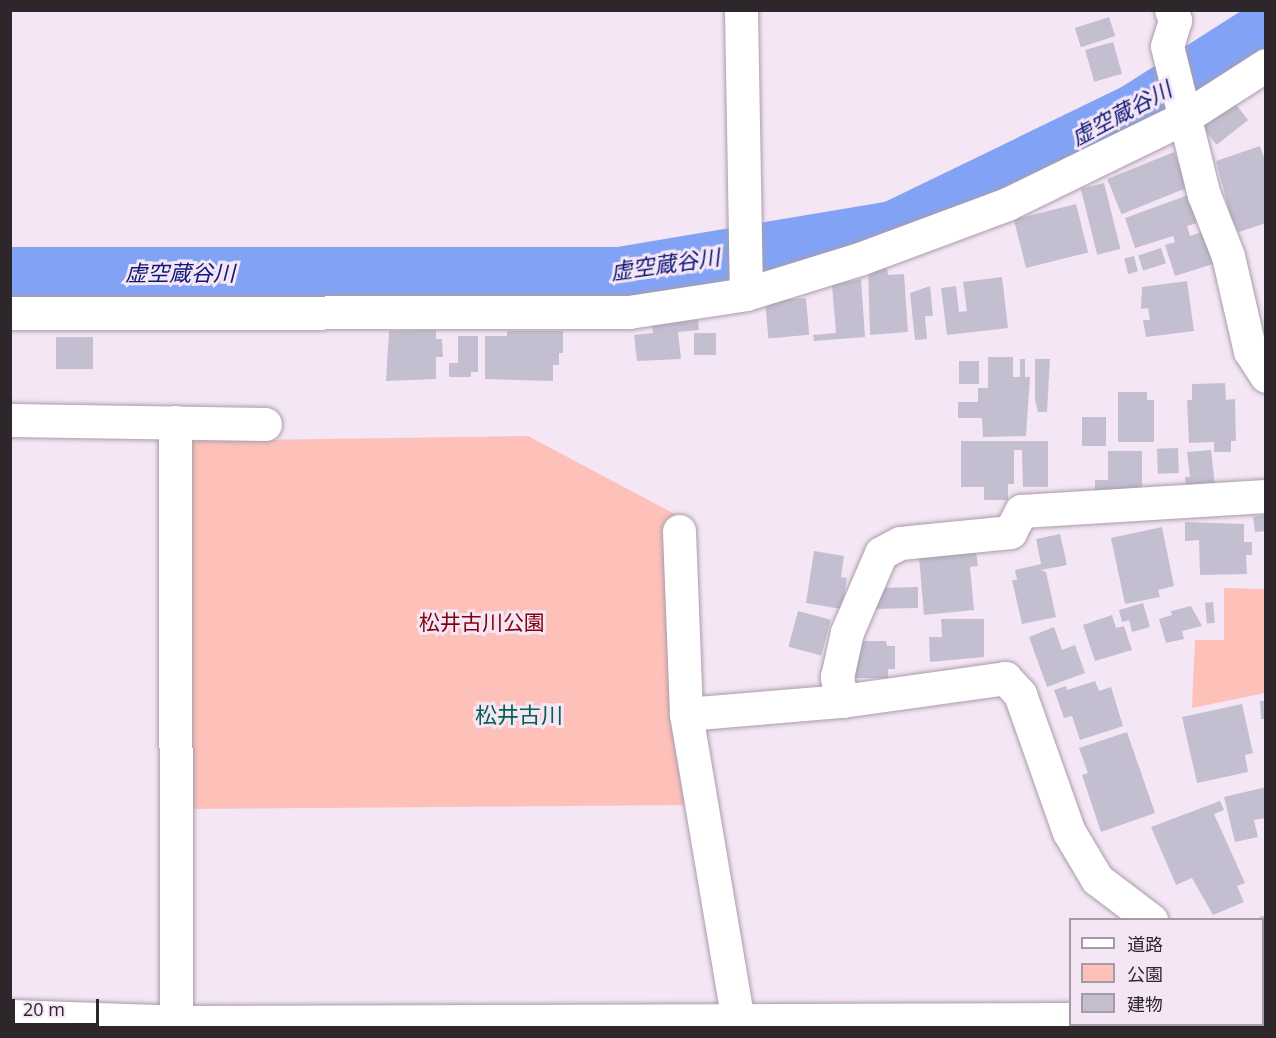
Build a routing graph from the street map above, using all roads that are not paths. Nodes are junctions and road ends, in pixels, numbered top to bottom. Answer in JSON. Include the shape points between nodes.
{"nodes":[{"id":1,"x":741,"y":10,"type":"edge"},
{"id":2,"x":1171,"y":10,"type":"edge"},
{"id":3,"x":1266,"y":65,"type":"edge"},
{"id":4,"x":1185,"y":117,"type":"junction"},
{"id":5,"x":746,"y":294,"type":"junction"},
{"id":6,"x":10,"y":313,"type":"edge"},
{"id":7,"x":1266,"y":376,"type":"edge"},
{"id":8,"x":10,"y":420,"type":"edge"},
{"id":9,"x":175,"y":422,"type":"junction"},
{"id":10,"x":265,"y":424,"type":"dead end"},
{"id":11,"x":1266,"y":496,"type":"edge"},
{"id":12,"x":679,"y":531,"type":"dead end"},
{"id":13,"x":842,"y":701,"type":"junction"},
{"id":14,"x":686,"y":714,"type":"junction"},
{"id":15,"x":1148,"y":918,"type":"edge"},
{"id":16,"x":10,"y":1016,"type":"edge"},
{"id":17,"x":1069,"y":1018,"type":"edge"},
{"id":18,"x":738,"y":1023,"type":"edge"},
{"id":19,"x":176,"y":1024,"type":"edge"}],
"edges":[{"from":1,"to":5,"type":"street"},
{"from":2,"to":4,"type":"street","via":[[1175,20],[1167,46]]},
{"from":3,"to":4,"type":"street"},
{"from":4,"to":5,"type":"street","via":[[1007,204],[862,258]]},
{"from":4,"to":7,"type":"street","via":[[1204,195],[1228,256],[1250,351]]},
{"from":5,"to":6,"type":"street","via":[[628,312]]},
{"from":8,"to":9,"type":"street"},
{"from":9,"to":10,"type":"street"},
{"from":9,"to":19,"type":"street"},
{"from":11,"to":13,"type":"street","via":[[1021,511],[1010,532],[900,543],[881,553],[847,632],[837,677]]},
{"from":12,"to":14,"type":"street"},
{"from":13,"to":14,"type":"street"},
{"from":13,"to":15,"type":"street","via":[[1005,678],[1020,694],[1069,832],[1097,879]]},
{"from":14,"to":18,"type":"street"},
{"from":16,"to":19,"type":"street"},
{"from":17,"to":18,"type":"street"},
{"from":18,"to":19,"type":"street"}]}
